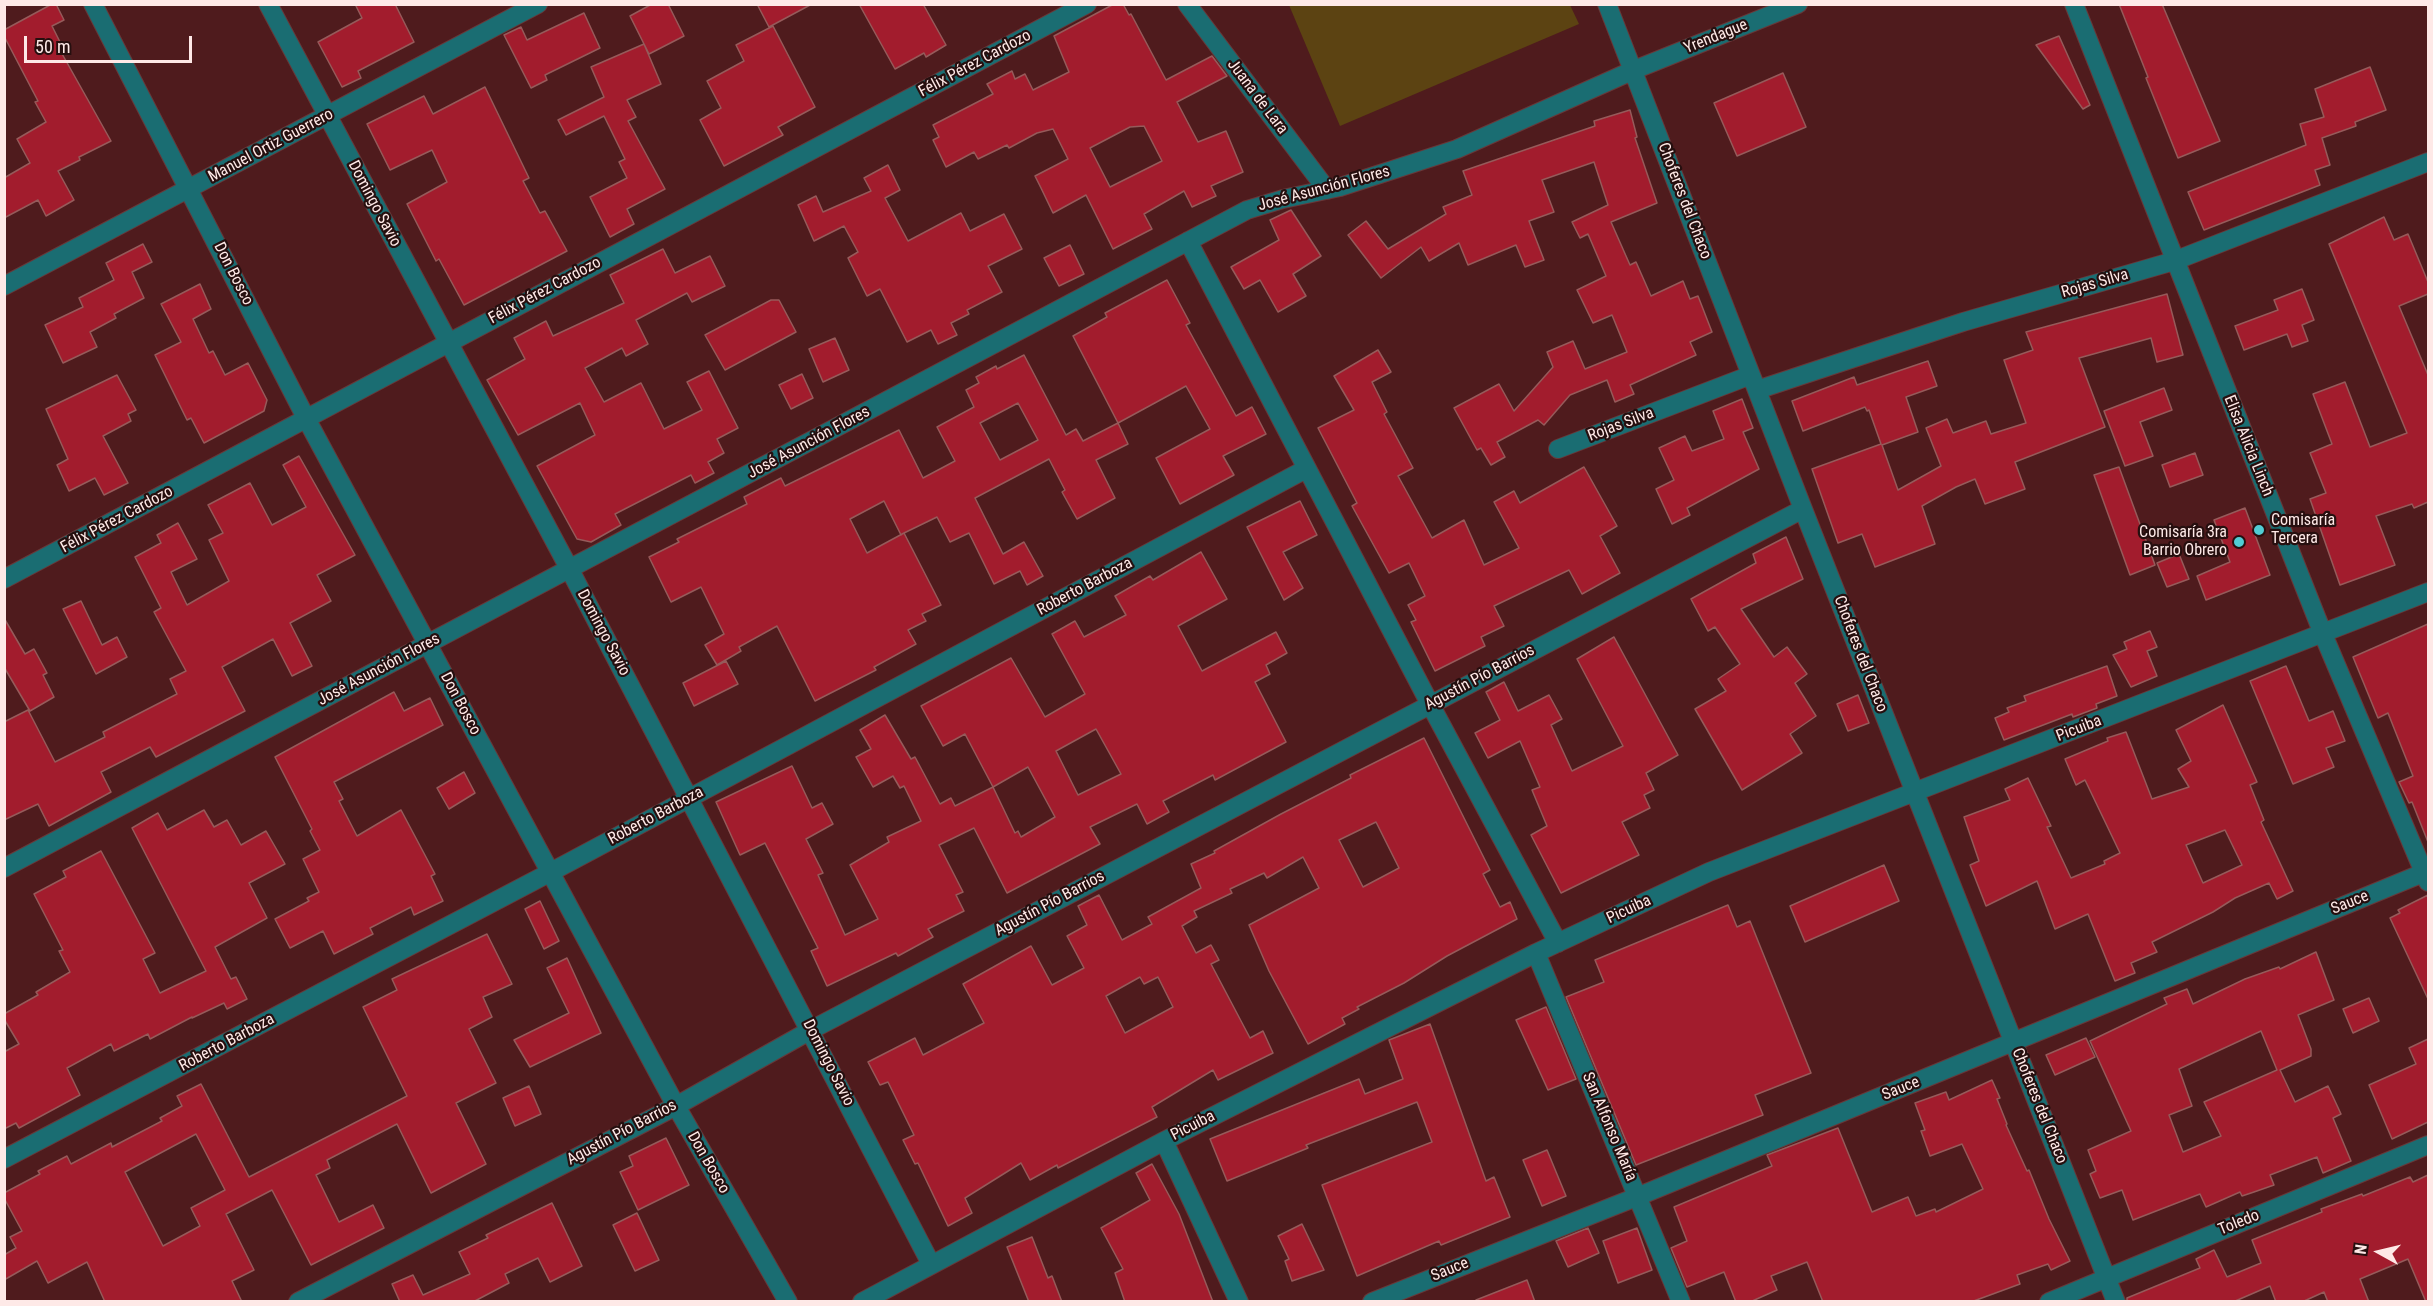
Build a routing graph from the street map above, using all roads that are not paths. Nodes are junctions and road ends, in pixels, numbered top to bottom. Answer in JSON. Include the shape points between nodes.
{"nodes":[{"id":1,"x":93,"y":4,"type":"edge"},
{"id":2,"x":268,"y":4,"type":"edge"},
{"id":3,"x":538,"y":4,"type":"edge"},
{"id":4,"x":1087,"y":4,"type":"edge"},
{"id":5,"x":1186,"y":4,"type":"edge"},
{"id":6,"x":1607,"y":4,"type":"edge"},
{"id":7,"x":1798,"y":4,"type":"edge"},
{"id":8,"x":2074,"y":4,"type":"edge"},
{"id":9,"x":1634,"y":70,"type":"junction"},
{"id":10,"x":327,"y":117,"type":"junction"},
{"id":11,"x":2428,"y":162,"type":"edge"},
{"id":12,"x":189,"y":189,"type":"junction"},
{"id":13,"x":1328,"y":190,"type":"junction"},
{"id":14,"x":1188,"y":241,"type":"junction"},
{"id":15,"x":2174,"y":261,"type":"junction"},
{"id":16,"x":4,"y":286,"type":"edge"},
{"id":17,"x":449,"y":342,"type":"junction"},
{"id":18,"x":1754,"y":382,"type":"junction"},
{"id":19,"x":307,"y":420,"type":"junction"},
{"id":20,"x":1558,"y":449,"type":"dead end"},
{"id":21,"x":1306,"y":469,"type":"junction"},
{"id":22,"x":1803,"y":509,"type":"junction"},
{"id":23,"x":570,"y":570,"type":"junction"},
{"id":24,"x":4,"y":579,"type":"edge"},
{"id":25,"x":2428,"y":592,"type":"edge"},
{"id":26,"x":2323,"y":634,"type":"junction"},
{"id":27,"x":428,"y":644,"type":"junction"},
{"id":28,"x":1430,"y":704,"type":"junction"},
{"id":29,"x":1915,"y":793,"type":"junction"},
{"id":30,"x":690,"y":798,"type":"junction"},
{"id":31,"x":4,"y":868,"type":"edge"},
{"id":32,"x":549,"y":873,"type":"junction"},
{"id":33,"x":2427,"y":876,"type":"edge"},
{"id":34,"x":1558,"y":943,"type":"junction"},
{"id":35,"x":1536,"y":953,"type":"junction"},
{"id":36,"x":811,"y":1030,"type":"junction"},
{"id":37,"x":2013,"y":1042,"type":"junction"},
{"id":38,"x":676,"y":1106,"type":"junction"},
{"id":39,"x":1164,"y":1141,"type":"junction"},
{"id":40,"x":2428,"y":1145,"type":"edge"},
{"id":41,"x":4,"y":1160,"type":"edge"},
{"id":42,"x":1638,"y":1196,"type":"junction"},
{"id":43,"x":931,"y":1264,"type":"junction"},
{"id":44,"x":2107,"y":1278,"type":"junction"},
{"id":45,"x":298,"y":1302,"type":"edge"},
{"id":46,"x":788,"y":1302,"type":"edge"},
{"id":47,"x":862,"y":1302,"type":"edge"},
{"id":48,"x":1239,"y":1302,"type":"edge"},
{"id":49,"x":1372,"y":1302,"type":"edge"},
{"id":50,"x":1681,"y":1302,"type":"edge"},
{"id":51,"x":2049,"y":1302,"type":"edge"},
{"id":52,"x":2116,"y":1302,"type":"edge"}],
"edges":[{"from":1,"to":12,"type":"street","name":"Don Bosco"},
{"from":2,"to":10,"type":"street","name":"Domingo Savio"},
{"from":3,"to":10,"type":"street","name":"Manuel Ortiz Guerrero"},
{"from":4,"to":17,"type":"street","name":"Félix Pérez Cardozo"},
{"from":5,"to":13,"type":"street","name":"Juana de Lara"},
{"from":6,"to":9,"type":"street","name":"Choferes del Chaco"},
{"from":7,"to":9,"type":"street","name":"Yrendague"},
{"from":8,"to":15,"type":"street","name":"Elisa Alicia Linch"},
{"from":9,"to":13,"type":"street","name":"José Asunción Flores","via":[[1457,149]]},
{"from":9,"to":18,"type":"street","name":"Choferes del Chaco"},
{"from":10,"to":12,"type":"street","name":"Manuel Ortiz Guerrero"},
{"from":10,"to":17,"type":"street","name":"Domingo Savio"},
{"from":11,"to":15,"type":"street","name":"Rojas Silva"},
{"from":12,"to":16,"type":"street","name":"Manuel Ortiz Guerrero"},
{"from":12,"to":19,"type":"street","name":"Don Bosco"},
{"from":13,"to":14,"type":"street","name":"José Asunción Flores","via":[[1247,210]]},
{"from":14,"to":21,"type":"street"},
{"from":14,"to":23,"type":"street","name":"José Asunción Flores"},
{"from":15,"to":18,"type":"street","name":"Rojas Silva"},
{"from":15,"to":26,"type":"street","name":"Elisa Alicia Linch"},
{"from":17,"to":19,"type":"street","name":"Félix Pérez Cardozo"},
{"from":17,"to":23,"type":"street","name":"Domingo Savio"},
{"from":18,"to":20,"type":"street","name":"Rojas Silva"},
{"from":18,"to":22,"type":"street","name":"Choferes del Chaco"},
{"from":19,"to":24,"type":"street","name":"Félix Pérez Cardozo"},
{"from":19,"to":27,"type":"street","name":"Don Bosco"},
{"from":21,"to":28,"type":"street"},
{"from":21,"to":30,"type":"street","name":"Roberto Barboza"},
{"from":22,"to":28,"type":"street","name":"Agustín Pío Barrios"},
{"from":22,"to":29,"type":"street","name":"Choferes del Chaco"},
{"from":23,"to":27,"type":"street","name":"José Asunción Flores"},
{"from":23,"to":30,"type":"street","name":"Domingo Savio"},
{"from":25,"to":26,"type":"street","name":"Picuiba"},
{"from":26,"to":29,"type":"street","name":"Picuiba"},
{"from":26,"to":33,"type":"street","name":"Elisa Alicia Linch"},
{"from":27,"to":31,"type":"street","name":"José Asunción Flores"},
{"from":27,"to":32,"type":"street","name":"Don Bosco"},
{"from":28,"to":34,"type":"street"},
{"from":28,"to":36,"type":"street","name":"Agustín Pío Barrios"},
{"from":29,"to":34,"type":"street","name":"Picuiba","via":[[1709,872]]},
{"from":29,"to":37,"type":"street","name":"Choferes del Chaco"},
{"from":30,"to":32,"type":"street","name":"Roberto Barboza"},
{"from":30,"to":36,"type":"street","name":"Domingo Savio"},
{"from":32,"to":38,"type":"street","name":"Don Bosco"},
{"from":32,"to":41,"type":"street","name":"Roberto Barboza"},
{"from":33,"to":37,"type":"street","name":"Sauce"},
{"from":34,"to":35,"type":"street","name":"Picuiba"},
{"from":35,"to":39,"type":"street","name":"Picuiba"},
{"from":35,"to":42,"type":"street","name":"San Alfonso María"},
{"from":36,"to":38,"type":"street","name":"Agustín Pío Barrios"},
{"from":36,"to":43,"type":"street","name":"Domingo Savio"},
{"from":37,"to":42,"type":"street","name":"Sauce"},
{"from":37,"to":44,"type":"street","name":"Choferes del Chaco"},
{"from":38,"to":45,"type":"street","name":"Agustín Pío Barrios"},
{"from":38,"to":46,"type":"street","name":"Don Bosco"},
{"from":39,"to":43,"type":"street","name":"Picuiba"},
{"from":39,"to":48,"type":"street"},
{"from":40,"to":44,"type":"street","name":"Toledo"},
{"from":42,"to":49,"type":"street","name":"Sauce"},
{"from":42,"to":50,"type":"street","name":"San Alfonso María"},
{"from":43,"to":47,"type":"street","name":"Picuiba"},
{"from":44,"to":51,"type":"street","name":"Toledo"},
{"from":44,"to":52,"type":"street","name":"Choferes del Chaco"}]}
